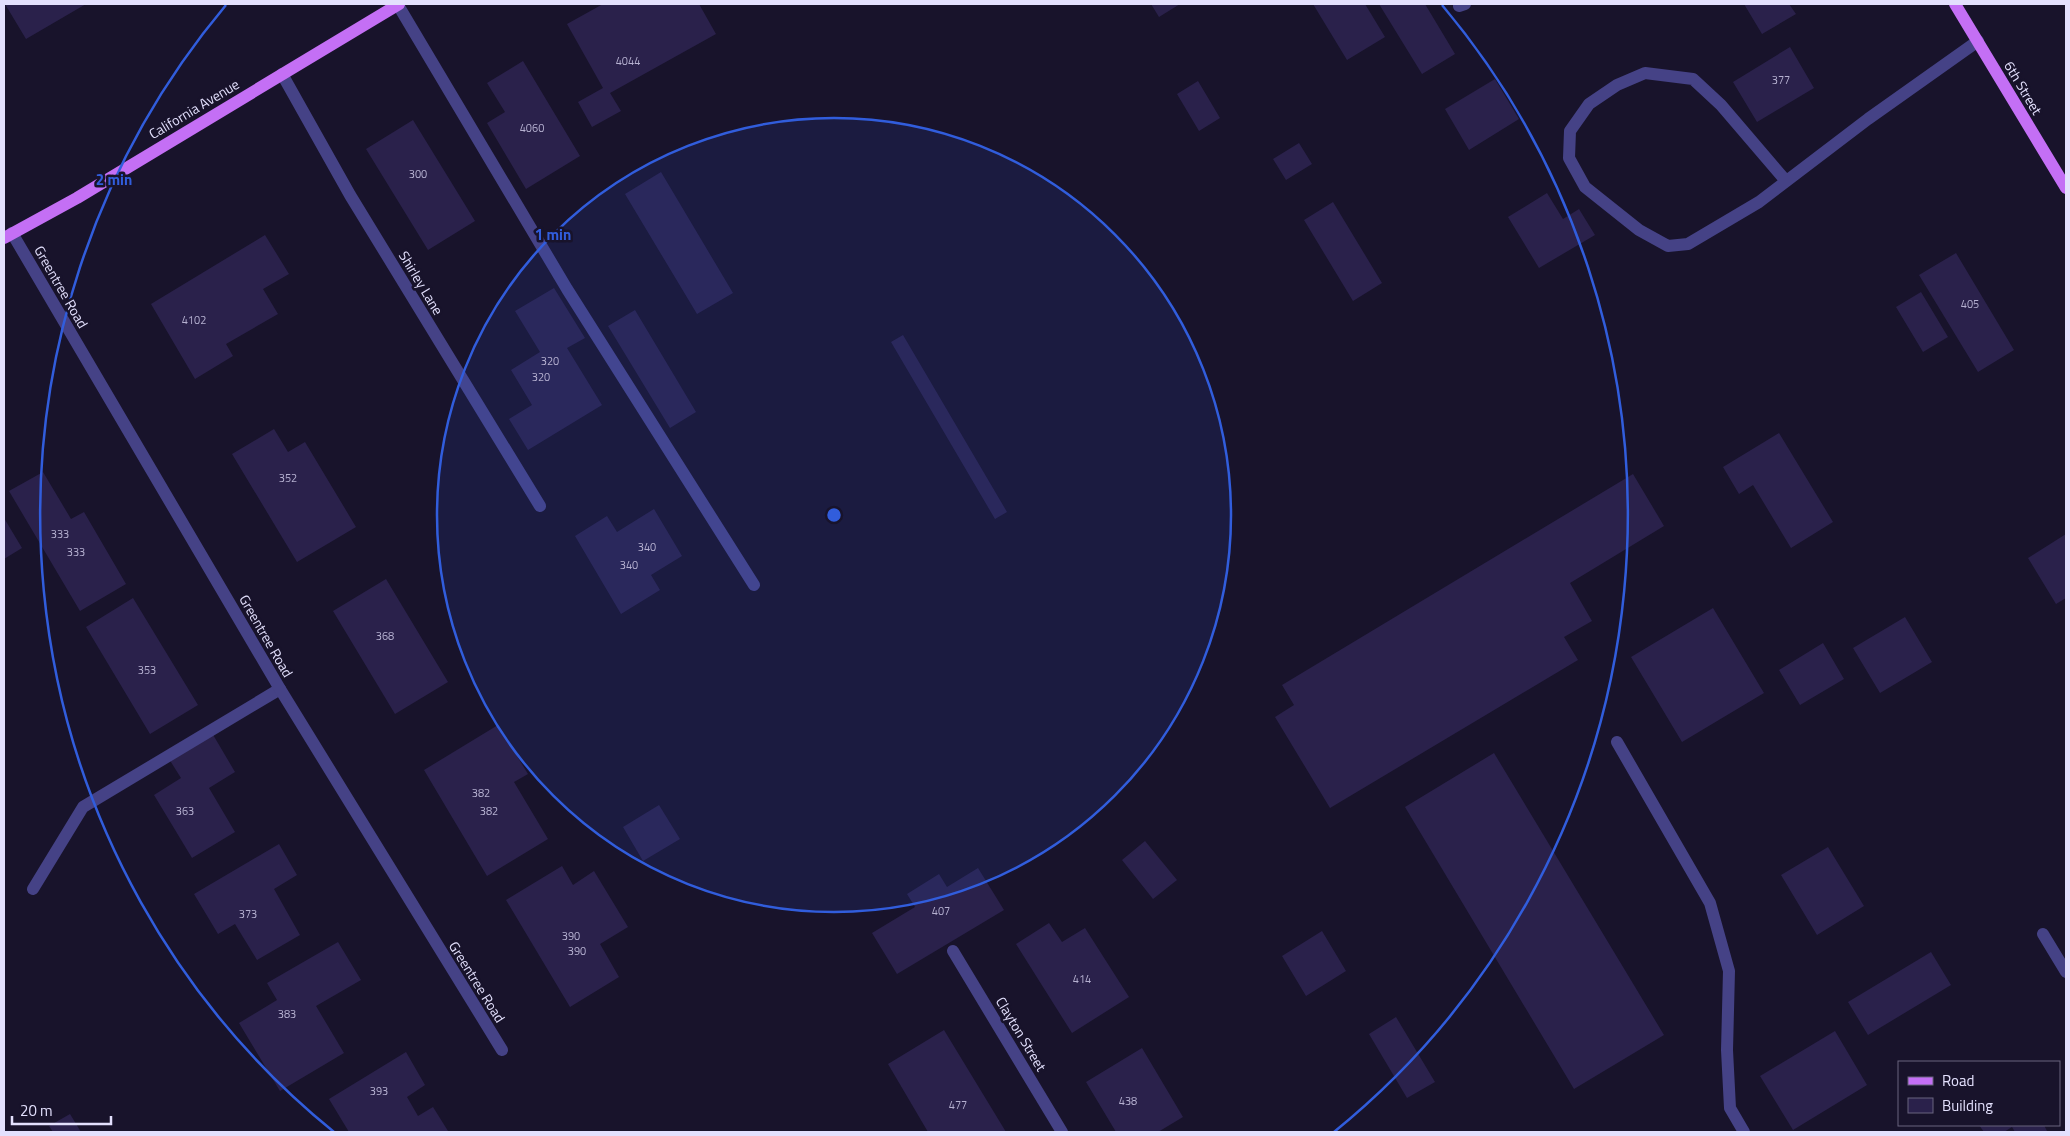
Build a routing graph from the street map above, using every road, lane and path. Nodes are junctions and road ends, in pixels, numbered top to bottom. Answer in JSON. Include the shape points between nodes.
{"nodes":[{"id":1,"x":399,"y":4,"type":"edge"},
{"id":2,"x":1955,"y":4,"type":"edge"},
{"id":3,"x":1978,"y":41,"type":"junction"},
{"id":4,"x":282,"y":74,"type":"junction"},
{"id":5,"x":1786,"y":181,"type":"junction"},
{"id":6,"x":2065,"y":182,"type":"edge"},
{"id":7,"x":8,"y":236,"type":"edge"},
{"id":8,"x":540,"y":506,"type":"dead end"},
{"id":9,"x":754,"y":585,"type":"dead end"},
{"id":10,"x":280,"y":689,"type":"junction"},
{"id":11,"x":1617,"y":742,"type":"dead end"},
{"id":12,"x":33,"y":889,"type":"dead end"},
{"id":13,"x":2043,"y":934,"type":"dead end"},
{"id":14,"x":954,"y":951,"type":"dead end"},
{"id":15,"x":2066,"y":972,"type":"edge"},
{"id":16,"x":502,"y":1050,"type":"dead end"},
{"id":17,"x":1062,"y":1132,"type":"edge"},
{"id":18,"x":1744,"y":1132,"type":"edge"}],
"edges":[{"from":1,"to":4,"type":"main road","name":"California Avenue"},
{"from":1,"to":9,"type":"street","via":[[567,289]]},
{"from":2,"to":3,"type":"main road","name":"6th Street"},
{"from":3,"to":5,"type":"street"},
{"from":3,"to":6,"type":"main road","name":"6th Street"},
{"from":4,"to":7,"type":"main road","name":"California Avenue"},
{"from":4,"to":8,"type":"street","name":"Shirley Lane","via":[[350,195]]},
{"from":5,"to":5,"type":"street","via":[[1759,202],[1688,244],[1668,246],[1639,230],[1585,187],[1568,158],[1570,131],[1589,104],[1617,85],[1645,73],[1693,79]]},
{"from":7,"to":10,"type":"street","name":"Greentree Road"},
{"from":10,"to":12,"type":"street","via":[[83,807]]},
{"from":10,"to":16,"type":"street","name":"Greentree Road"},
{"from":11,"to":18,"type":"street","via":[[1710,903],[1729,971],[1727,1050],[1730,1108]]},
{"from":13,"to":15,"type":"street"},
{"from":14,"to":17,"type":"street","name":"Clayton Street"}]}
